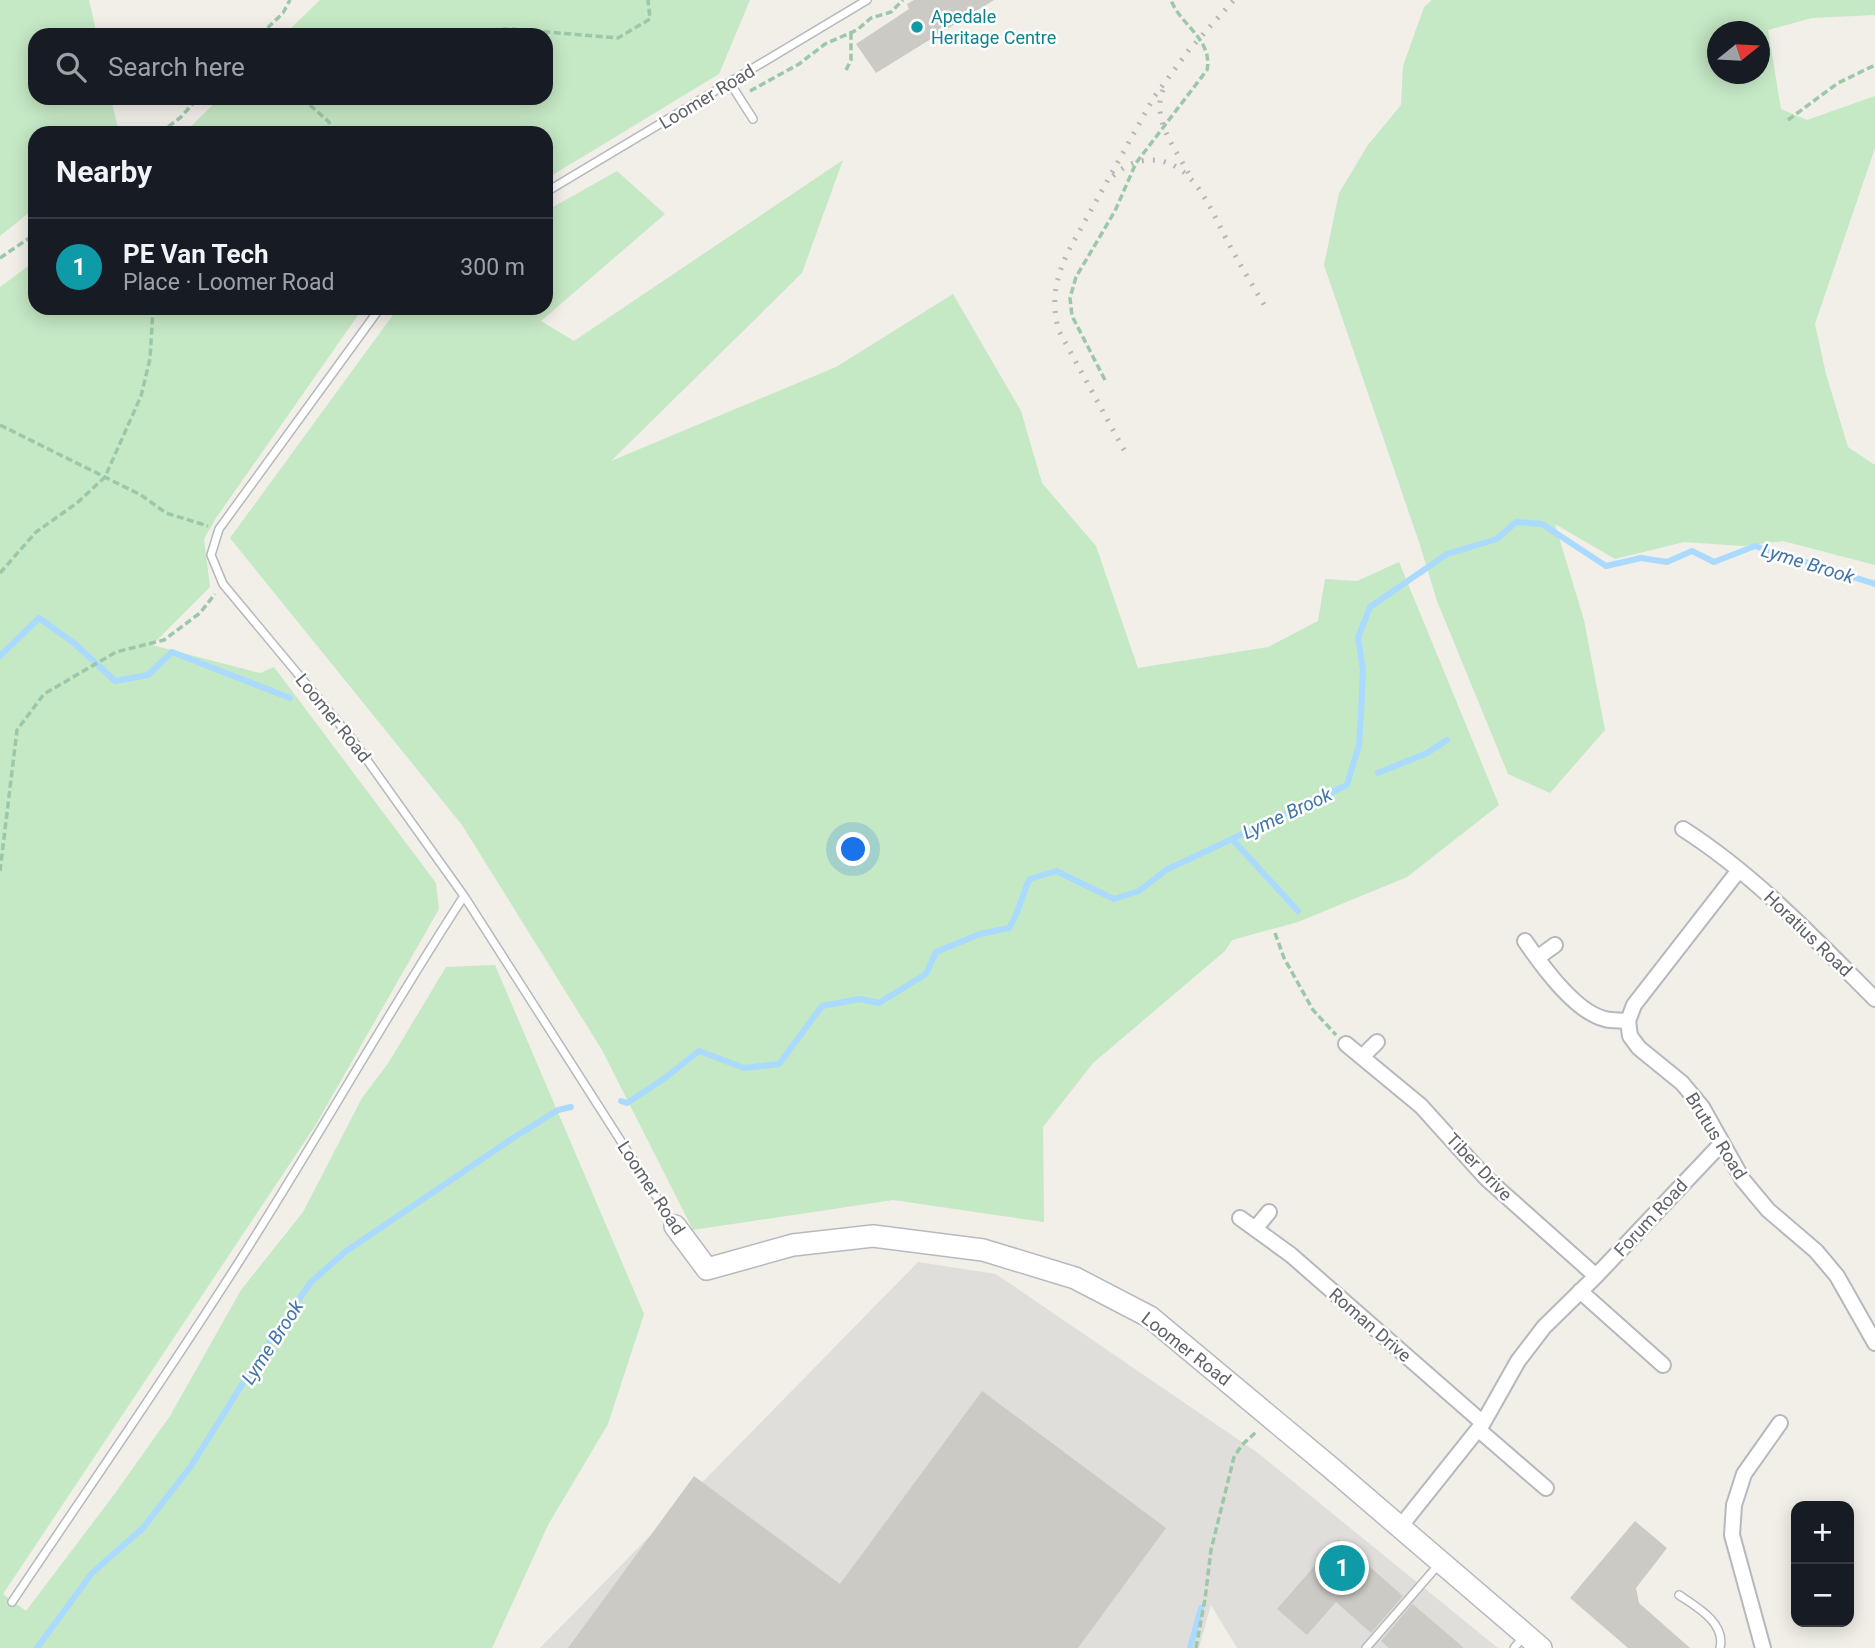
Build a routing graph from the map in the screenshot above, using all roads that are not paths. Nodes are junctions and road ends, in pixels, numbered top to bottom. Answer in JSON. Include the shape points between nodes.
{"nodes":[{"id":1,"x":867,"y":0,"type":"edge"},
{"id":2,"x":730,"y":83,"type":"junction"},
{"id":3,"x":753,"y":119,"type":"dead end"},
{"id":4,"x":553,"y":188,"type":"edge"},
{"id":5,"x":375,"y":315,"type":"edge"},
{"id":6,"x":1683,"y":830,"type":"dead end"},
{"id":7,"x":1739,"y":870,"type":"junction"},
{"id":8,"x":464,"y":896,"type":"junction"},
{"id":9,"x":1525,"y":941,"type":"dead end"},
{"id":10,"x":1555,"y":945,"type":"dead end"},
{"id":11,"x":1537,"y":958,"type":"junction"},
{"id":12,"x":1875,"y":999,"type":"edge"},
{"id":13,"x":1628,"y":1021,"type":"junction"},
{"id":14,"x":1377,"y":1042,"type":"dead end"},
{"id":15,"x":1346,"y":1044,"type":"road end"},
{"id":16,"x":1362,"y":1057,"type":"junction"},
{"id":17,"x":1721,"y":1143,"type":"junction"},
{"id":18,"x":1269,"y":1212,"type":"dead end"},
{"id":19,"x":1240,"y":1218,"type":"dead end"},
{"id":20,"x":675,"y":1226,"type":"joint"},
{"id":21,"x":1255,"y":1229,"type":"junction"},
{"id":22,"x":1596,"y":1276,"type":"junction"},
{"id":23,"x":1580,"y":1291,"type":"junction"},
{"id":24,"x":1875,"y":1343,"type":"edge"},
{"id":25,"x":1663,"y":1365,"type":"dead end"},
{"id":26,"x":1780,"y":1423,"type":"dead end"},
{"id":27,"x":1481,"y":1427,"type":"junction"},
{"id":28,"x":1546,"y":1488,"type":"dead end"},
{"id":29,"x":1400,"y":1527,"type":"junction"},
{"id":30,"x":1440,"y":1563,"type":"junction"},
{"id":31,"x":1679,"y":1595,"type":"dead end"},
{"id":32,"x":12,"y":1602,"type":"dead end"},
{"id":33,"x":1527,"y":1644,"type":"edge"},
{"id":34,"x":1366,"y":1648,"type":"edge"},
{"id":35,"x":1720,"y":1648,"type":"edge"},
{"id":36,"x":1763,"y":1648,"type":"edge"}],
"edges":[{"from":1,"to":2,"type":"lane","name":"Loomer Road"},
{"from":2,"to":3,"type":"lane"},
{"from":2,"to":4,"type":"lane","name":"Loomer Road"},
{"from":5,"to":8,"type":"lane","name":"Loomer Road","via":[[219,529],[211,555],[223,584],[352,738]]},
{"from":6,"to":7,"type":"street","name":"Horatius Road"},
{"from":7,"to":12,"type":"street","name":"Horatius Road"},
{"from":7,"to":13,"type":"street","via":[[1634,1005]]},
{"from":8,"to":20,"type":"lane","name":"Loomer Road"},
{"from":8,"to":32,"type":"lane","via":[[240,1259]]},
{"from":9,"to":11,"type":"street"},
{"from":10,"to":11,"type":"street"},
{"from":11,"to":13,"type":"street","via":[[1585,1008],[1604,1019]]},
{"from":13,"to":17,"type":"street","name":"Brutus Road","via":[[1639,1048],[1682,1083],[1702,1107]]},
{"from":14,"to":16,"type":"street"},
{"from":15,"to":16,"type":"street","name":"Tiber Drive"},
{"from":16,"to":22,"type":"street","name":"Tiber Drive","via":[[1420,1106],[1486,1178]]},
{"from":17,"to":22,"type":"street","name":"Forum Road"},
{"from":17,"to":24,"type":"street","name":"Brutus Road","via":[[1768,1210],[1816,1251],[1837,1276]]},
{"from":18,"to":21,"type":"street"},
{"from":19,"to":21,"type":"street","name":"Roman Drive"},
{"from":20,"to":29,"type":"street","name":"Loomer Road","via":[[707,1269],[793,1244],[873,1236],[983,1250],[1075,1278],[1150,1317]]},
{"from":21,"to":27,"type":"street","name":"Roman Drive","via":[[1291,1255]]},
{"from":22,"to":23,"type":"street","name":"Forum Road"},
{"from":23,"to":25,"type":"street"},
{"from":23,"to":27,"type":"street","name":"Forum Road","via":[[1518,1361]]},
{"from":26,"to":36,"type":"street","via":[[1744,1474],[1731,1535]]},
{"from":27,"to":28,"type":"street"},
{"from":27,"to":29,"type":"street","name":"Forum Road"},
{"from":29,"to":30,"type":"street","name":"Loomer Road"},
{"from":30,"to":33,"type":"street","name":"Loomer Road"},
{"from":30,"to":34,"type":"lane"},
{"from":31,"to":35,"type":"lane","via":[[1719,1629]]}]}
